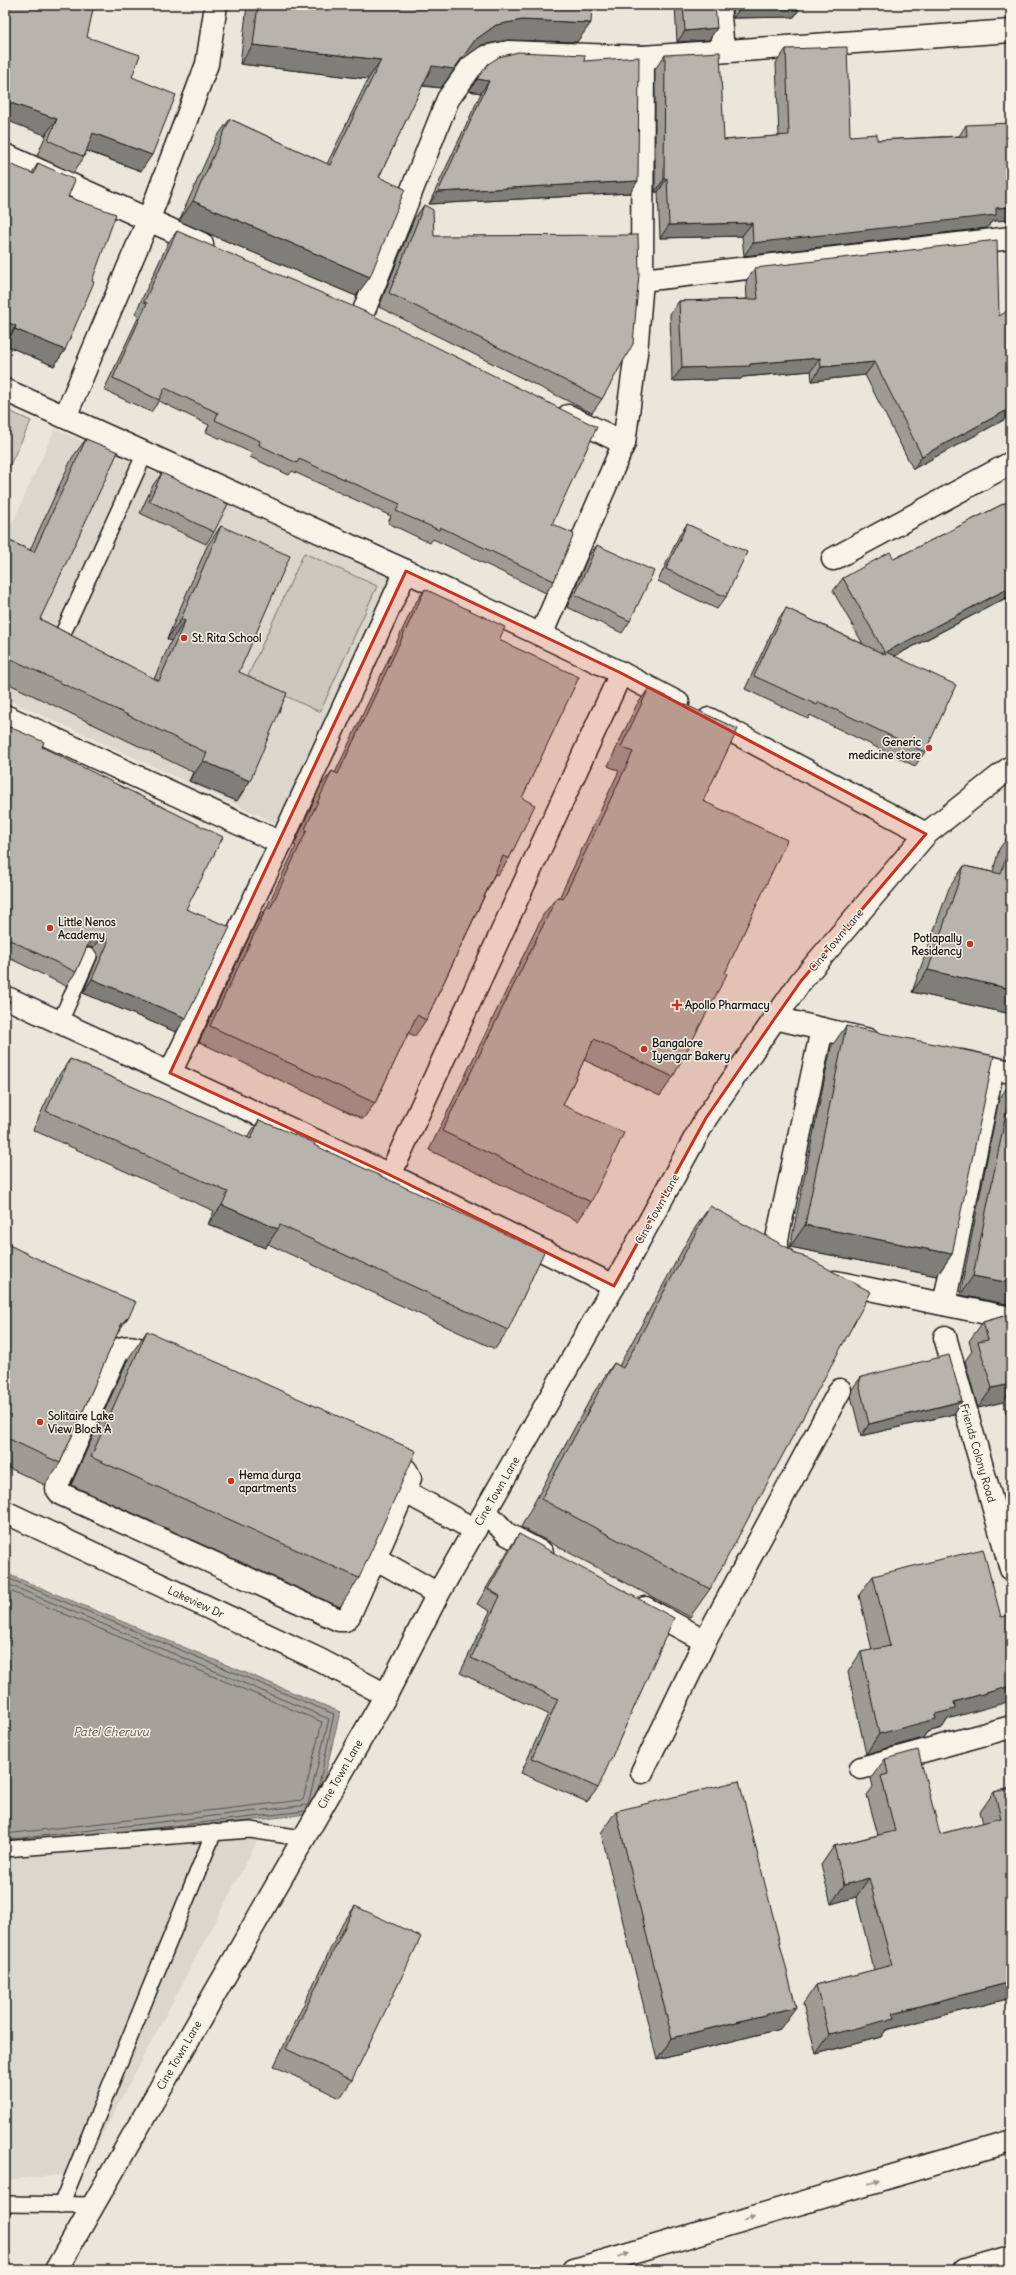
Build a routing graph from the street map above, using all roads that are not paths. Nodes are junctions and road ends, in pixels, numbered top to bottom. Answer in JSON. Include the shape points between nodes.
{"nodes":[{"id":1,"x":216,"y":5,"type":"edge"},
{"id":2,"x":719,"y":5,"type":"edge"},
{"id":3,"x":1011,"y":31,"type":"edge"},
{"id":4,"x":723,"y":51,"type":"junction"},
{"id":5,"x":643,"y":56,"type":"junction"},
{"id":6,"x":5,"y":154,"type":"edge"},
{"id":7,"x":148,"y":221,"type":"junction"},
{"id":8,"x":1011,"y":238,"type":"edge"},
{"id":9,"x":220,"y":252,"type":"edge"},
{"id":10,"x":642,"y":280,"type":"junction"},
{"id":11,"x":341,"y":304,"type":"edge"},
{"id":12,"x":363,"y":313,"type":"junction"},
{"id":13,"x":384,"y":323,"type":"edge"},
{"id":14,"x":5,"y":390,"type":"edge"},
{"id":15,"x":553,"y":408,"type":"edge"},
{"id":16,"x":65,"y":417,"type":"junction"},
{"id":17,"x":624,"y":444,"type":"junction"},
{"id":18,"x":145,"y":453,"type":"junction"},
{"id":19,"x":1011,"y":463,"type":"edge"},
{"id":20,"x":833,"y":559,"type":"dead end"},
{"id":21,"x":406,"y":571,"type":"junction"},
{"id":22,"x":540,"y":635,"type":"junction"},
{"id":23,"x":59,"y":642,"type":"edge"},
{"id":24,"x":622,"y":673,"type":"junction"},
{"id":25,"x":5,"y":716,"type":"edge"},
{"id":26,"x":1011,"y":767,"type":"edge"},
{"id":27,"x":926,"y":834,"type":"junction"},
{"id":28,"x":281,"y":843,"type":"junction"},
{"id":29,"x":89,"y":956,"type":"edge"},
{"id":30,"x":5,"y":998,"type":"edge"},
{"id":31,"x":775,"y":1018,"type":"junction"},
{"id":32,"x":60,"y":1022,"type":"junction"},
{"id":33,"x":822,"y":1029,"type":"junction"},
{"id":34,"x":892,"y":1045,"type":"edge"},
{"id":35,"x":938,"y":1056,"type":"edge"},
{"id":36,"x":1002,"y":1070,"type":"edge"},
{"id":37,"x":170,"y":1073,"type":"junction"},
{"id":38,"x":390,"y":1175,"type":"junction"},
{"id":39,"x":614,"y":1286,"type":"junction"},
{"id":40,"x":944,"y":1304,"type":"junction"},
{"id":41,"x":1011,"y":1318,"type":"edge"},
{"id":42,"x":945,"y":1337,"type":"dead end"},
{"id":43,"x":184,"y":1370,"type":"edge"},
{"id":44,"x":840,"y":1390,"type":"edge"},
{"id":45,"x":363,"y":1450,"type":"edge"},
{"id":46,"x":404,"y":1491,"type":"junction"},
{"id":47,"x":5,"y":1512,"type":"edge"},
{"id":48,"x":1003,"y":1513,"type":"edge"},
{"id":49,"x":480,"y":1521,"type":"junction"},
{"id":50,"x":375,"y":1558,"type":"junction"},
{"id":51,"x":562,"y":1564,"type":"edge"},
{"id":52,"x":1011,"y":1569,"type":"edge"},
{"id":53,"x":438,"y":1594,"type":"junction"},
{"id":54,"x":630,"y":1600,"type":"edge"},
{"id":55,"x":705,"y":1641,"type":"junction"},
{"id":56,"x":386,"y":1695,"type":"junction"},
{"id":57,"x":1011,"y":1727,"type":"edge"},
{"id":58,"x":861,"y":1768,"type":"dead end"},
{"id":59,"x":642,"y":1772,"type":"dead end"},
{"id":60,"x":214,"y":1832,"type":"junction"},
{"id":61,"x":302,"y":1838,"type":"junction"},
{"id":62,"x":5,"y":1849,"type":"edge"},
{"id":63,"x":1011,"y":2141,"type":"edge"},
{"id":64,"x":5,"y":2204,"type":"edge"},
{"id":65,"x":61,"y":2205,"type":"junction"},
{"id":66,"x":94,"y":2205,"type":"junction"},
{"id":67,"x":1011,"y":2257,"type":"edge"},
{"id":68,"x":56,"y":2270,"type":"edge"},
{"id":69,"x":574,"y":2270,"type":"edge"},
{"id":70,"x":964,"y":2270,"type":"edge"}],
"edges":[{"from":1,"to":7,"type":"main road","via":[[207,64]]},
{"from":2,"to":4,"type":"main road"},
{"from":3,"to":4,"type":"main road"},
{"from":4,"to":5,"type":"main road"},
{"from":5,"to":10,"type":"main road"},
{"from":5,"to":12,"type":"main road","via":[[508,52],[485,57],[471,67],[448,99]]},
{"from":6,"to":7,"type":"main road"},
{"from":7,"to":9,"type":"main road"},
{"from":7,"to":16,"type":"main road"},
{"from":8,"to":10,"type":"main road"},
{"from":10,"to":17,"type":"main road","via":[[636,353]]},
{"from":11,"to":12,"type":"main road"},
{"from":12,"to":13,"type":"main road"},
{"from":14,"to":16,"type":"main road"},
{"from":15,"to":17,"type":"main road"},
{"from":16,"to":18,"type":"main road"},
{"from":17,"to":22,"type":"main road"},
{"from":18,"to":21,"type":"main road"},
{"from":18,"to":23,"type":"lane"},
{"from":19,"to":20,"type":"main road"},
{"from":21,"to":22,"type":"main road"},
{"from":21,"to":28,"type":"main road"},
{"from":22,"to":24,"type":"main road"},
{"from":24,"to":27,"type":"main road"},
{"from":24,"to":38,"type":"main road"},
{"from":25,"to":28,"type":"main road"},
{"from":26,"to":27,"type":"main road","name":"Cine Town Lane"},
{"from":27,"to":31,"type":"main road","name":"Cine Town Lane","via":[[801,981]]},
{"from":28,"to":37,"type":"main road"},
{"from":29,"to":32,"type":"lane"},
{"from":30,"to":32,"type":"main road"},
{"from":31,"to":33,"type":"main road"},
{"from":31,"to":39,"type":"main road","name":"Cine Town Lane","via":[[706,1118]]},
{"from":32,"to":37,"type":"main road"},
{"from":33,"to":34,"type":"main road"},
{"from":33,"to":40,"type":"main road","via":[[778,1239],[778,1260],[783,1272]]},
{"from":35,"to":36,"type":"main road"},
{"from":36,"to":40,"type":"main road"},
{"from":37,"to":38,"type":"main road"},
{"from":38,"to":39,"type":"main road"},
{"from":39,"to":49,"type":"main road","name":"Cine Town Lane"},
{"from":40,"to":41,"type":"main road"},
{"from":42,"to":48,"type":"main road","name":"Friends Colony Road"},
{"from":43,"to":50,"type":"main road","via":[[133,1347],[126,1346],[118,1350],[58,1483],[57,1489],[61,1494],[339,1620],[345,1620],[349,1616]]},
{"from":44,"to":55,"type":"main road"},
{"from":45,"to":46,"type":"main road","via":[[406,1470],[410,1478]]},
{"from":46,"to":49,"type":"main road"},
{"from":46,"to":50,"type":"main road"},
{"from":47,"to":56,"type":"main road","name":"Lakeview Dr","via":[[320,1660]]},
{"from":48,"to":52,"type":"main road","name":"Friends Colony Road"},
{"from":49,"to":51,"type":"main road"},
{"from":49,"to":53,"type":"main road","name":"Cine Town Lane"},
{"from":50,"to":53,"type":"main road"},
{"from":53,"to":56,"type":"main road","name":"Cine Town Lane"},
{"from":54,"to":55,"type":"main road"},
{"from":55,"to":59,"type":"main road"},
{"from":56,"to":61,"type":"main road","name":"Cine Town Lane"},
{"from":57,"to":58,"type":"main road"},
{"from":60,"to":61,"type":"lane","via":[[250,1830]]},
{"from":60,"to":62,"type":"lane"},
{"from":60,"to":65,"type":"lane"},
{"from":61,"to":66,"type":"main road","name":"Cine Town Lane"},
{"from":69,"to":63,"type":"main road","one_way":true},
{"from":64,"to":65,"type":"lane"},
{"from":65,"to":66,"type":"lane"},
{"from":66,"to":68,"type":"main road","name":"Cine Town Lane"},
{"from":67,"to":70,"type":"main road"}]}
